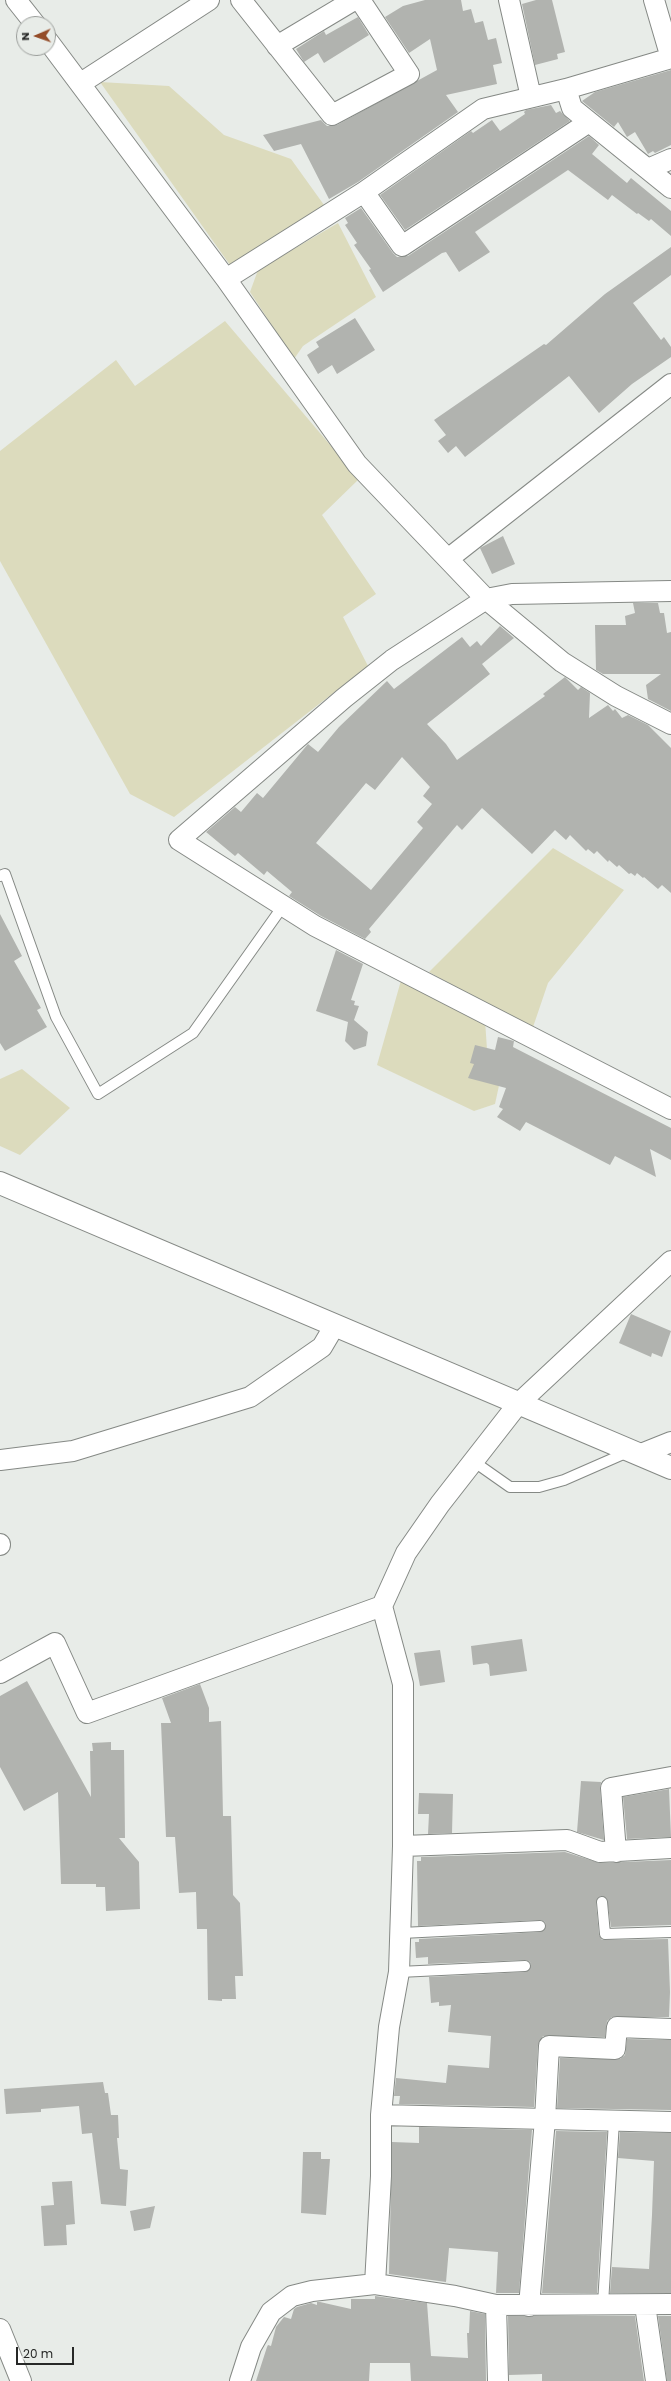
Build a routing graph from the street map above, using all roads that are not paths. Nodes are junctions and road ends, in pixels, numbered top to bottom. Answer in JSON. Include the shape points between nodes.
{"nodes":[{"id":1,"x":16,"y":0,"type":"edge"},
{"id":2,"x":209,"y":0,"type":"edge"},
{"id":3,"x":241,"y":0,"type":"edge"},
{"id":4,"x":354,"y":0,"type":"edge"},
{"id":5,"x":360,"y":0,"type":"edge"},
{"id":6,"x":509,"y":0,"type":"edge"},
{"id":7,"x":654,"y":0,"type":"edge"},
{"id":8,"x":29,"y":16,"type":"edge"},
{"id":9,"x":277,"y":46,"type":"junction"},
{"id":10,"x":56,"y":51,"type":"edge"},
{"id":11,"x":671,"y":58,"type":"edge"},
{"id":12,"x":81,"y":82,"type":"junction"},
{"id":13,"x":566,"y":89,"type":"junction"},
{"id":14,"x":531,"y":97,"type":"junction"},
{"id":15,"x":589,"y":122,"type":"junction"},
{"id":16,"x":671,"y":159,"type":"edge"},
{"id":17,"x":648,"y":169,"type":"junction"},
{"id":18,"x":671,"y":188,"type":"edge"},
{"id":19,"x":364,"y":192,"type":"junction"},
{"id":20,"x":226,"y":279,"type":"junction"},
{"id":21,"x":671,"y":384,"type":"edge"},
{"id":22,"x":448,"y":559,"type":"junction"},
{"id":23,"x":671,"y":591,"type":"edge"},
{"id":24,"x":486,"y":599,"type":"junction"},
{"id":25,"x":671,"y":724,"type":"edge"},
{"id":26,"x":0,"y":876,"type":"edge"},
{"id":27,"x":283,"y":906,"type":"junction"},
{"id":28,"x":671,"y":1109,"type":"edge"},
{"id":29,"x":0,"y":1184,"type":"edge"},
{"id":30,"x":671,"y":1261,"type":"edge"},
{"id":31,"x":335,"y":1325,"type":"junction"},
{"id":32,"x":518,"y":1404,"type":"junction"},
{"id":33,"x":671,"y":1442,"type":"edge"},
{"id":34,"x":636,"y":1452,"type":"junction"},
{"id":35,"x":0,"y":1460,"type":"edge"},
{"id":36,"x":473,"y":1461,"type":"junction"},
{"id":37,"x":671,"y":1468,"type":"edge"},
{"id":38,"x":382,"y":1606,"type":"junction"},
{"id":39,"x":0,"y":1673,"type":"edge"},
{"id":40,"x":671,"y":1777,"type":"edge"},
{"id":41,"x":403,"y":1846,"type":"junction"},
{"id":42,"x":671,"y":1848,"type":"edge"},
{"id":43,"x":616,"y":1852,"type":"junction"},
{"id":44,"x":602,"y":1902,"type":"dead end"},
{"id":45,"x":540,"y":1926,"type":"dead end"},
{"id":46,"x":671,"y":1932,"type":"edge"},
{"id":47,"x":402,"y":1933,"type":"junction"},
{"id":48,"x":525,"y":1966,"type":"dead end"},
{"id":49,"x":399,"y":1972,"type":"junction"},
{"id":50,"x":671,"y":2029,"type":"edge"},
{"id":51,"x":381,"y":2115,"type":"junction"},
{"id":52,"x":545,"y":2119,"type":"junction"},
{"id":53,"x":614,"y":2121,"type":"junction"},
{"id":54,"x":671,"y":2122,"type":"edge"},
{"id":55,"x":375,"y":2284,"type":"junction"},
{"id":56,"x":603,"y":2304,"type":"junction"},
{"id":57,"x":671,"y":2304,"type":"edge"},
{"id":58,"x":496,"y":2305,"type":"junction"},
{"id":59,"x":645,"y":2305,"type":"junction"},
{"id":60,"x":529,"y":2306,"type":"junction"},
{"id":61,"x":0,"y":2328,"type":"edge"},
{"id":62,"x":21,"y":2381,"type":"edge"},
{"id":63,"x":240,"y":2381,"type":"edge"},
{"id":64,"x":498,"y":2381,"type":"edge"},
{"id":65,"x":656,"y":2381,"type":"edge"}],
"edges":[{"from":1,"to":8,"type":"street"},
{"from":2,"to":12,"type":"street"},
{"from":3,"to":9,"type":"street"},
{"from":4,"to":9,"type":"street"},
{"from":5,"to":9,"type":"street","via":[[408,74],[332,115]]},
{"from":6,"to":14,"type":"street"},
{"from":7,"to":11,"type":"street"},
{"from":10,"to":12,"type":"street"},
{"from":11,"to":13,"type":"street"},
{"from":12,"to":20,"type":"street"},
{"from":13,"to":14,"type":"street"},
{"from":13,"to":15,"type":"street","via":[[572,108]]},
{"from":14,"to":19,"type":"street","via":[[483,109]]},
{"from":15,"to":17,"type":"street"},
{"from":15,"to":19,"type":"street","via":[[402,246]]},
{"from":16,"to":17,"type":"street"},
{"from":17,"to":18,"type":"street"},
{"from":19,"to":20,"type":"street"},
{"from":20,"to":22,"type":"street","via":[[357,464]]},
{"from":21,"to":22,"type":"street"},
{"from":22,"to":24,"type":"street"},
{"from":23,"to":24,"type":"street","via":[[512,594]]},
{"from":24,"to":25,"type":"street","via":[[562,662],[616,696]]},
{"from":24,"to":27,"type":"street","via":[[392,660],[179,840]]},
{"from":26,"to":27,"type":"lane","via":[[5,874],[56,1017],[98,1094],[193,1033]]},
{"from":27,"to":28,"type":"street","via":[[328,934]]},
{"from":29,"to":31,"type":"street"},
{"from":30,"to":32,"type":"street"},
{"from":31,"to":32,"type":"street"},
{"from":31,"to":35,"type":"street","via":[[322,1347],[250,1397],[73,1451]]},
{"from":32,"to":34,"type":"street"},
{"from":32,"to":36,"type":"street"},
{"from":33,"to":34,"type":"street"},
{"from":34,"to":36,"type":"lane","via":[[539,1486],[510,1487]]},
{"from":34,"to":37,"type":"street"},
{"from":36,"to":38,"type":"street","via":[[406,1553]]},
{"from":38,"to":39,"type":"street","via":[[88,1713],[55,1644]]},
{"from":38,"to":41,"type":"street","via":[[403,1684]]},
{"from":40,"to":43,"type":"street","via":[[611,1788]]},
{"from":41,"to":43,"type":"street","via":[[567,1840],[600,1852]]},
{"from":41,"to":47,"type":"street"},
{"from":42,"to":43,"type":"street"},
{"from":44,"to":46,"type":"lane","via":[[605,1934]]},
{"from":45,"to":47,"type":"lane"},
{"from":47,"to":49,"type":"street"},
{"from":48,"to":49,"type":"lane"},
{"from":49,"to":51,"type":"street","via":[[389,2027]]},
{"from":50,"to":52,"type":"street","via":[[616,2027],[615,2049],[549,2046]]},
{"from":51,"to":52,"type":"street"},
{"from":51,"to":55,"type":"street","via":[[381,2176]]},
{"from":52,"to":53,"type":"street"},
{"from":52,"to":60,"type":"street"},
{"from":53,"to":54,"type":"street"},
{"from":53,"to":56,"type":"lane"},
{"from":55,"to":58,"type":"street"},
{"from":55,"to":63,"type":"street","via":[[312,2291],[292,2296],[271,2312],[251,2347]]},
{"from":56,"to":59,"type":"street"},
{"from":56,"to":60,"type":"street"},
{"from":57,"to":59,"type":"street"},
{"from":58,"to":60,"type":"street"},
{"from":58,"to":64,"type":"street"},
{"from":59,"to":65,"type":"street"},
{"from":61,"to":62,"type":"street"}]}
